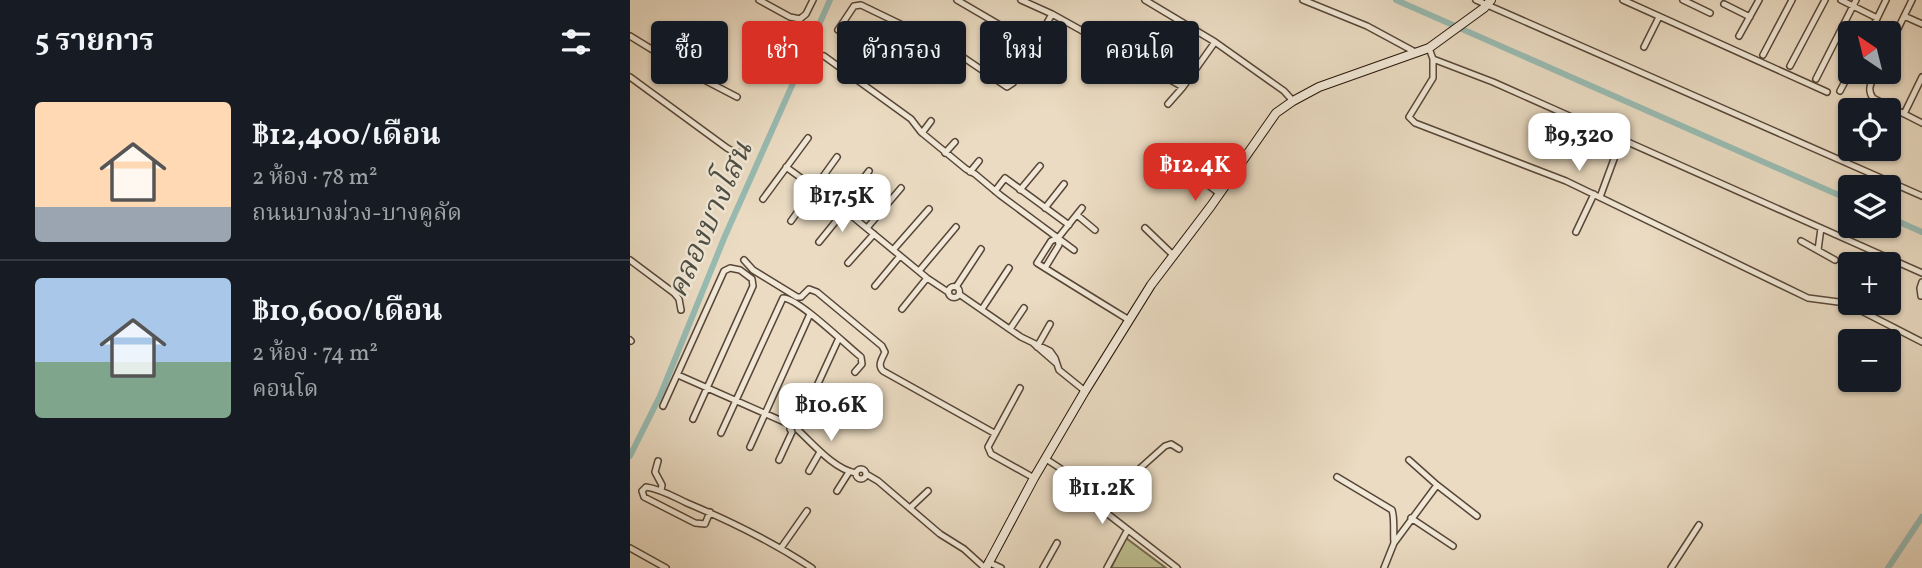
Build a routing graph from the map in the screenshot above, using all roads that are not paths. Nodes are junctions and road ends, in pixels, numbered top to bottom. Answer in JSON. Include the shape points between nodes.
{"nodes":[{"id":1,"x":759,"y":0,"type":"edge"},
{"id":2,"x":813,"y":0,"type":"edge"},
{"id":3,"x":957,"y":0,"type":"edge"},
{"id":4,"x":1021,"y":0,"type":"edge"},
{"id":5,"x":1145,"y":0,"type":"edge"},
{"id":6,"x":1303,"y":0,"type":"edge"},
{"id":7,"x":1476,"y":0,"type":"edge"},
{"id":8,"x":1623,"y":0,"type":"edge"},
{"id":9,"x":1683,"y":0,"type":"edge"},
{"id":10,"x":1759,"y":0,"type":"edge"},
{"id":11,"x":1792,"y":0,"type":"edge"},
{"id":12,"x":1825,"y":0,"type":"edge"},
{"id":13,"x":1841,"y":0,"type":"edge"},
{"id":14,"x":1886,"y":0,"type":"edge"},
{"id":15,"x":1912,"y":0,"type":"edge"},
{"id":16,"x":1854,"y":3,"type":"edge"},
{"id":17,"x":1487,"y":4,"type":"edge"},
{"id":18,"x":1724,"y":4,"type":"dead end"},
{"id":19,"x":1710,"y":13,"type":"dead end"},
{"id":20,"x":1052,"y":14,"type":"junction"},
{"id":21,"x":1904,"y":16,"type":"junction"},
{"id":22,"x":1659,"y":17,"type":"junction"},
{"id":23,"x":1750,"y":17,"type":"junction"},
{"id":24,"x":1877,"y":18,"type":"junction"},
{"id":25,"x":844,"y":21,"type":"edge"},
{"id":26,"x":894,"y":21,"type":"edge"},
{"id":27,"x":994,"y":21,"type":"edge"},
{"id":28,"x":1048,"y":21,"type":"edge"},
{"id":29,"x":1876,"y":21,"type":"edge"},
{"id":30,"x":1901,"y":22,"type":"edge"},
{"id":31,"x":1922,"y":24,"type":"edge"},
{"id":32,"x":630,"y":36,"type":"edge"},
{"id":33,"x":1739,"y":36,"type":"dead end"},
{"id":34,"x":1215,"y":42,"type":"junction"},
{"id":35,"x":1432,"y":46,"type":"junction"},
{"id":36,"x":1644,"y":47,"type":"dead end"},
{"id":37,"x":1418,"y":53,"type":"junction"},
{"id":38,"x":1763,"y":55,"type":"dead end"},
{"id":39,"x":824,"y":56,"type":"dead end"},
{"id":40,"x":1433,"y":59,"type":"junction"},
{"id":41,"x":1199,"y":65,"type":"edge"},
{"id":42,"x":1790,"y":66,"type":"dead end"},
{"id":43,"x":630,"y":77,"type":"edge"},
{"id":44,"x":1922,"y":77,"type":"edge"},
{"id":45,"x":1816,"y":79,"type":"dead end"},
{"id":46,"x":1185,"y":84,"type":"edge"},
{"id":47,"x":1844,"y":84,"type":"edge"},
{"id":48,"x":1871,"y":84,"type":"edge"},
{"id":49,"x":1183,"y":87,"type":"junction"},
{"id":50,"x":1840,"y":91,"type":"dead end"},
{"id":51,"x":1827,"y":92,"type":"dead end"},
{"id":52,"x":737,"y":97,"type":"dead end"},
{"id":53,"x":1293,"y":101,"type":"junction"},
{"id":54,"x":1168,"y":104,"type":"dead end"},
{"id":55,"x":1904,"y":114,"type":"junction"},
{"id":56,"x":931,"y":121,"type":"dead end"},
{"id":57,"x":1922,"y":123,"type":"edge"},
{"id":58,"x":922,"y":133,"type":"junction"},
{"id":59,"x":808,"y":138,"type":"dead end"},
{"id":60,"x":1621,"y":140,"type":"junction"},
{"id":61,"x":954,"y":142,"type":"dead end"},
{"id":62,"x":745,"y":151,"type":"dead end"},
{"id":63,"x":945,"y":153,"type":"junction"},
{"id":64,"x":837,"y":157,"type":"dead end"},
{"id":65,"x":979,"y":162,"type":"dead end"},
{"id":66,"x":1040,"y":166,"type":"dead end"},
{"id":67,"x":786,"y":167,"type":"junction"},
{"id":68,"x":869,"y":171,"type":"dead end"},
{"id":69,"x":1190,"y":171,"type":"dead end"},
{"id":70,"x":970,"y":172,"type":"junction"},
{"id":71,"x":1064,"y":184,"type":"dead end"},
{"id":72,"x":815,"y":188,"type":"junction"},
{"id":73,"x":901,"y":188,"type":"dead end"},
{"id":74,"x":1020,"y":190,"type":"junction"},
{"id":75,"x":995,"y":191,"type":"junction"},
{"id":76,"x":1220,"y":194,"type":"junction"},
{"id":77,"x":1597,"y":196,"type":"junction"},
{"id":78,"x":1922,"y":196,"type":"edge"},
{"id":79,"x":763,"y":199,"type":"dead end"},
{"id":80,"x":843,"y":208,"type":"junction"},
{"id":81,"x":1045,"y":208,"type":"junction"},
{"id":82,"x":1082,"y":208,"type":"dead end"},
{"id":83,"x":929,"y":209,"type":"dead end"},
{"id":84,"x":1077,"y":215,"type":"junction"},
{"id":85,"x":791,"y":221,"type":"dead end"},
{"id":86,"x":1069,"y":225,"type":"junction"},
{"id":87,"x":956,"y":227,"type":"dead end"},
{"id":88,"x":867,"y":228,"type":"junction"},
{"id":89,"x":1145,"y":228,"type":"dead end"},
{"id":90,"x":1821,"y":228,"type":"junction"},
{"id":91,"x":1095,"y":230,"type":"dead end"},
{"id":92,"x":1576,"y":232,"type":"dead end"},
{"id":93,"x":874,"y":234,"type":"junction"},
{"id":94,"x":1058,"y":239,"type":"junction"},
{"id":95,"x":1801,"y":241,"type":"dead end"},
{"id":96,"x":819,"y":242,"type":"dead end"},
{"id":97,"x":981,"y":249,"type":"dead end"},
{"id":98,"x":893,"y":250,"type":"junction"},
{"id":99,"x":1074,"y":250,"type":"dead end"},
{"id":100,"x":1818,"y":250,"type":"junction"},
{"id":101,"x":1173,"y":255,"type":"junction"},
{"id":102,"x":901,"y":256,"type":"junction"},
{"id":103,"x":630,"y":260,"type":"edge"},
{"id":104,"x":744,"y":260,"type":"dead end"},
{"id":105,"x":1835,"y":260,"type":"dead end"},
{"id":106,"x":848,"y":263,"type":"dead end"},
{"id":107,"x":1009,"y":268,"type":"dead end"},
{"id":108,"x":1045,"y":268,"type":"junction"},
{"id":109,"x":919,"y":271,"type":"junction"},
{"id":110,"x":1922,"y":273,"type":"edge"},
{"id":111,"x":927,"y":278,"type":"junction"},
{"id":112,"x":1922,"y":282,"type":"edge"},
{"id":113,"x":875,"y":286,"type":"dead end"},
{"id":114,"x":958,"y":290,"type":"junction"},
{"id":115,"x":948,"y":292,"type":"junction"},
{"id":116,"x":1921,"y":296,"type":"edge"},
{"id":117,"x":1024,"y":308,"type":"dead end"},
{"id":118,"x":902,"y":309,"type":"dead end"},
{"id":119,"x":982,"y":309,"type":"junction"},
{"id":120,"x":681,"y":310,"type":"dead end"},
{"id":121,"x":810,"y":314,"type":"junction"},
{"id":122,"x":1129,"y":320,"type":"junction"},
{"id":123,"x":1050,"y":324,"type":"dead end"},
{"id":124,"x":1010,"y":329,"type":"junction"},
{"id":125,"x":839,"y":338,"type":"junction"},
{"id":126,"x":1922,"y":342,"type":"edge"},
{"id":127,"x":1036,"y":345,"type":"junction"},
{"id":128,"x":855,"y":372,"type":"dead end"},
{"id":129,"x":678,"y":375,"type":"junction"},
{"id":130,"x":707,"y":388,"type":"junction"},
{"id":131,"x":1020,"y":388,"type":"dead end"},
{"id":132,"x":1085,"y":391,"type":"junction"},
{"id":133,"x":813,"y":393,"type":"junction"},
{"id":134,"x":736,"y":402,"type":"junction"},
{"id":135,"x":663,"y":407,"type":"dead end"},
{"id":136,"x":765,"y":414,"type":"junction"},
{"id":137,"x":838,"y":417,"type":"dead end"},
{"id":138,"x":692,"y":419,"type":"dead end"},
{"id":139,"x":795,"y":429,"type":"junction"},
{"id":140,"x":721,"y":433,"type":"dead end"},
{"id":141,"x":994,"y":433,"type":"junction"},
{"id":142,"x":750,"y":447,"type":"dead end"},
{"id":143,"x":1179,"y":449,"type":"dead end"},
{"id":144,"x":820,"y":452,"type":"junction"},
{"id":145,"x":1046,"y":459,"type":"junction"},
{"id":146,"x":779,"y":460,"type":"dead end"},
{"id":147,"x":1409,"y":460,"type":"dead end"},
{"id":148,"x":658,"y":461,"type":"dead end"},
{"id":149,"x":809,"y":471,"type":"dead end"},
{"id":150,"x":853,"y":473,"type":"junction"},
{"id":151,"x":1337,"y":477,"type":"dead end"},
{"id":152,"x":1034,"y":478,"type":"junction"},
{"id":153,"x":1437,"y":485,"type":"junction"},
{"id":154,"x":661,"y":491,"type":"junction"},
{"id":155,"x":837,"y":491,"type":"dead end"},
{"id":156,"x":928,"y":491,"type":"dead end"},
{"id":157,"x":1099,"y":505,"type":"junction"},
{"id":158,"x":910,"y":508,"type":"junction"},
{"id":159,"x":807,"y":511,"type":"dead end"},
{"id":160,"x":709,"y":512,"type":"junction"},
{"id":161,"x":1477,"y":516,"type":"dead end"},
{"id":162,"x":1411,"y":518,"type":"junction"},
{"id":163,"x":1699,"y":525,"type":"dead end"},
{"id":164,"x":1127,"y":531,"type":"junction"},
{"id":165,"x":1058,"y":543,"type":"dead end"},
{"id":166,"x":1394,"y":543,"type":"junction"},
{"id":167,"x":1454,"y":545,"type":"dead end"},
{"id":168,"x":630,"y":548,"type":"edge"},
{"id":169,"x":781,"y":548,"type":"junction"},
{"id":170,"x":986,"y":566,"type":"edge"},
{"id":171,"x":666,"y":568,"type":"edge"},
{"id":172,"x":812,"y":568,"type":"edge"},
{"id":173,"x":1001,"y":568,"type":"edge"},
{"id":174,"x":1043,"y":568,"type":"edge"},
{"id":175,"x":1107,"y":568,"type":"edge"},
{"id":176,"x":1177,"y":568,"type":"edge"},
{"id":177,"x":1384,"y":568,"type":"edge"},
{"id":178,"x":1671,"y":568,"type":"edge"}],
"edges":[{"from":1,"to":2,"type":"street","via":[[800,19]]},
{"from":3,"to":27,"type":"street"},
{"from":4,"to":20,"type":"street"},
{"from":5,"to":34,"type":"street"},
{"from":6,"to":37,"type":"street"},
{"from":7,"to":17,"type":"street"},
{"from":8,"to":22,"type":"street"},
{"from":9,"to":19,"type":"street"},
{"from":10,"to":23,"type":"street"},
{"from":11,"to":38,"type":"street"},
{"from":12,"to":42,"type":"street"},
{"from":13,"to":16,"type":"street"},
{"from":14,"to":24,"type":"street"},
{"from":15,"to":21,"type":"street"},
{"from":16,"to":24,"type":"street"},
{"from":16,"to":45,"type":"street"},
{"from":17,"to":35,"type":"street"},
{"from":17,"to":78,"type":"street"},
{"from":18,"to":23,"type":"street"},
{"from":20,"to":28,"type":"street"},
{"from":20,"to":49,"type":"street"},
{"from":21,"to":30,"type":"street"},
{"from":21,"to":31,"type":"street"},
{"from":22,"to":36,"type":"street"},
{"from":22,"to":51,"type":"street"},
{"from":23,"to":33,"type":"street"},
{"from":24,"to":29,"type":"street"},
{"from":25,"to":26,"type":"street","via":[[854,6],[861,5]]},
{"from":32,"to":52,"type":"street"},
{"from":34,"to":41,"type":"street"},
{"from":34,"to":53,"type":"street"},
{"from":35,"to":37,"type":"street"},
{"from":35,"to":40,"type":"street"},
{"from":37,"to":53,"type":"street","via":[[1319,87]]},
{"from":39,"to":58,"type":"street","via":[[911,119]]},
{"from":40,"to":60,"type":"street"},
{"from":40,"to":77,"type":"street","via":[[1433,78],[1410,120]]},
{"from":43,"to":62,"type":"street","via":[[727,148]]},
{"from":44,"to":55,"type":"street"},
{"from":46,"to":49,"type":"street"},
{"from":47,"to":50,"type":"street"},
{"from":48,"to":55,"type":"street","via":[[1873,98]]},
{"from":49,"to":54,"type":"street"},
{"from":53,"to":76,"type":"street","via":[[1276,113]]},
{"from":55,"to":57,"type":"street"},
{"from":56,"to":58,"type":"street"},
{"from":58,"to":63,"type":"street"},
{"from":59,"to":67,"type":"street"},
{"from":60,"to":77,"type":"street"},
{"from":60,"to":90,"type":"street"},
{"from":61,"to":63,"type":"street"},
{"from":63,"to":70,"type":"street"},
{"from":64,"to":72,"type":"street"},
{"from":65,"to":70,"type":"street"},
{"from":66,"to":74,"type":"street"},
{"from":67,"to":72,"type":"street"},
{"from":67,"to":79,"type":"street"},
{"from":68,"to":80,"type":"street"},
{"from":69,"to":76,"type":"street"},
{"from":70,"to":75,"type":"street"},
{"from":71,"to":81,"type":"street"},
{"from":72,"to":80,"type":"street"},
{"from":72,"to":85,"type":"street"},
{"from":73,"to":88,"type":"street"},
{"from":74,"to":75,"type":"street","via":[[1005,178]]},
{"from":74,"to":81,"type":"street"},
{"from":75,"to":94,"type":"street"},
{"from":76,"to":101,"type":"street"},
{"from":77,"to":92,"type":"street"},
{"from":77,"to":126,"type":"street","via":[[1808,298],[1846,303]]},
{"from":80,"to":88,"type":"street"},
{"from":80,"to":96,"type":"street"},
{"from":81,"to":86,"type":"street"},
{"from":82,"to":84,"type":"street"},
{"from":83,"to":98,"type":"street"},
{"from":84,"to":86,"type":"street"},
{"from":84,"to":91,"type":"street"},
{"from":86,"to":94,"type":"street"},
{"from":87,"to":109,"type":"street"},
{"from":88,"to":93,"type":"street"},
{"from":89,"to":101,"type":"street"},
{"from":90,"to":100,"type":"street"},
{"from":90,"to":110,"type":"street"},
{"from":93,"to":98,"type":"street"},
{"from":93,"to":106,"type":"street"},
{"from":94,"to":99,"type":"street"},
{"from":94,"to":108,"type":"street"},
{"from":94,"to":108,"type":"street","via":[[1051,241],[1037,263]]},
{"from":95,"to":100,"type":"street"},
{"from":97,"to":114,"type":"street"},
{"from":98,"to":102,"type":"street"},
{"from":100,"to":105,"type":"street"},
{"from":101,"to":122,"type":"street"},
{"from":102,"to":109,"type":"street"},
{"from":102,"to":113,"type":"street"},
{"from":103,"to":120,"type":"street","via":[[674,293]]},
{"from":104,"to":141,"type":"street","via":[[797,297],[809,289],[817,292],[882,346],[883,371]]},
{"from":107,"to":119,"type":"street"},
{"from":108,"to":122,"type":"street"},
{"from":109,"to":111,"type":"street"},
{"from":111,"to":115,"type":"street"},
{"from":111,"to":118,"type":"street"},
{"from":112,"to":116,"type":"street"},
{"from":114,"to":115,"type":"street","via":[[951,287]]},
{"from":114,"to":115,"type":"street","via":[[953,298]]},
{"from":114,"to":119,"type":"street"},
{"from":117,"to":124,"type":"street"},
{"from":119,"to":124,"type":"street"},
{"from":121,"to":125,"type":"street"},
{"from":121,"to":134,"type":"street","via":[[788,298],[781,299]]},
{"from":121,"to":136,"type":"street"},
{"from":122,"to":132,"type":"street"},
{"from":123,"to":127,"type":"street"},
{"from":124,"to":127,"type":"street"},
{"from":125,"to":128,"type":"street","via":[[862,359]]},
{"from":125,"to":133,"type":"street"},
{"from":127,"to":132,"type":"street","via":[[1050,351],[1063,374]]},
{"from":129,"to":130,"type":"street"},
{"from":129,"to":130,"type":"street","via":[[724,271],[740,270],[752,279],[752,286]]},
{"from":129,"to":135,"type":"street"},
{"from":130,"to":134,"type":"street"},
{"from":130,"to":138,"type":"street"},
{"from":131,"to":141,"type":"street"},
{"from":132,"to":145,"type":"street"},
{"from":133,"to":137,"type":"street"},
{"from":133,"to":139,"type":"street"},
{"from":134,"to":136,"type":"street"},
{"from":134,"to":140,"type":"street"},
{"from":136,"to":139,"type":"street"},
{"from":136,"to":142,"type":"street"},
{"from":139,"to":144,"type":"street"},
{"from":139,"to":146,"type":"street"},
{"from":141,"to":152,"type":"street","via":[[989,451]]},
{"from":143,"to":157,"type":"street","via":[[1166,446]]},
{"from":144,"to":149,"type":"street"},
{"from":144,"to":150,"type":"street"},
{"from":145,"to":152,"type":"street"},
{"from":145,"to":157,"type":"street","via":[[1078,480]]},
{"from":147,"to":153,"type":"street"},
{"from":148,"to":154,"type":"street","via":[[655,472]]},
{"from":150,"to":155,"type":"street"},
{"from":150,"to":158,"type":"street","via":[[862,480],[866,474],[878,481]]},
{"from":151,"to":166,"type":"street","via":[[1392,510]]},
{"from":152,"to":170,"type":"street"},
{"from":153,"to":161,"type":"street"},
{"from":153,"to":162,"type":"street"},
{"from":154,"to":160,"type":"street"},
{"from":154,"to":160,"type":"street","via":[[650,487],[642,491],[644,497],[695,523],[705,524]]},
{"from":156,"to":158,"type":"street"},
{"from":157,"to":164,"type":"street"},
{"from":158,"to":170,"type":"street"},
{"from":159,"to":169,"type":"street"},
{"from":160,"to":169,"type":"street"},
{"from":162,"to":166,"type":"street"},
{"from":162,"to":167,"type":"street"},
{"from":163,"to":178,"type":"street"},
{"from":164,"to":175,"type":"street"},
{"from":164,"to":176,"type":"street"},
{"from":165,"to":174,"type":"street"},
{"from":166,"to":177,"type":"street"},
{"from":168,"to":171,"type":"street"},
{"from":169,"to":172,"type":"street"},
{"from":170,"to":173,"type":"street"}]}
